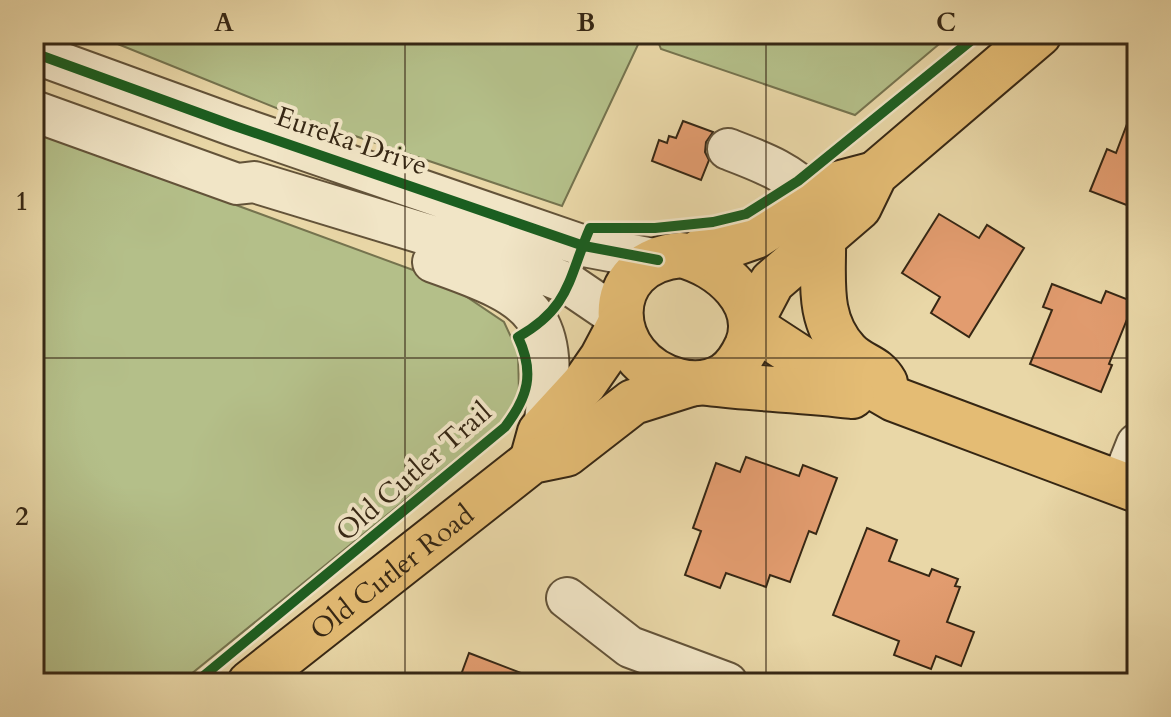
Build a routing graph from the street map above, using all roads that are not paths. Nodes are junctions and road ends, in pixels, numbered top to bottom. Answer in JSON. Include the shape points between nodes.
{"nodes":[{"id":1,"x":1039,"y":34,"type":"edge"},
{"id":2,"x":34,"y":53,"type":"edge"},
{"id":3,"x":34,"y":111,"type":"edge"},
{"id":4,"x":728,"y":149,"type":"dead end"},
{"id":5,"x":237,"y":184,"type":"junction"},
{"id":6,"x":819,"y":218,"type":"junction"},
{"id":7,"x":675,"y":259,"type":"junction"},
{"id":8,"x":619,"y":321,"type":"junction"},
{"id":9,"x":752,"y":323,"type":"junction"},
{"id":10,"x":699,"y":383,"type":"junction"},
{"id":11,"x":894,"y":399,"type":"junction"},
{"id":12,"x":1137,"y":444,"type":"edge"},
{"id":13,"x":538,"y":445,"type":"junction"},
{"id":14,"x":1129,"y":487,"type":"edge"},
{"id":15,"x":567,"y":598,"type":"dead end"},
{"id":16,"x":250,"y":683,"type":"edge"},
{"id":17,"x":727,"y":683,"type":"edge"}],
"edges":[{"from":1,"to":6,"type":"main road","via":[[875,174],[859,207]]},
{"from":2,"to":7,"type":"street","name":"Eureka Drive","via":[[584,246]]},
{"from":3,"to":5,"type":"street"},
{"from":4,"to":6,"type":"street","via":[[798,181]]},
{"from":5,"to":8,"type":"street","via":[[254,182],[504,258],[569,284]]},
{"from":5,"to":13,"type":"street","via":[[249,195],[510,294],[540,323],[547,339],[550,376]]},
{"from":6,"to":7,"type":"main road"},
{"from":6,"to":9,"type":"main road","via":[[772,282]]},
{"from":6,"to":11,"type":"main road","via":[[827,320],[847,353],[878,371]]},
{"from":7,"to":8,"type":"main road","via":[[644,268],[628,285]]},
{"from":7,"to":9,"type":"main road","via":[[726,277],[744,300]]},
{"from":8,"to":10,"type":"main road","via":[[628,346],[651,371]]},
{"from":8,"to":13,"type":"main road","name":"Old Cutler Road","via":[[602,358]]},
{"from":9,"to":10,"type":"main road","via":[[737,363],[724,375]]},
{"from":9,"to":11,"type":"main road","via":[[816,368],[863,381]]},
{"from":10,"to":11,"type":"main road"},
{"from":10,"to":13,"type":"main road","name":"Old Cutler Road","via":[[633,402],[566,454]]},
{"from":11,"to":14,"type":"main road"},
{"from":12,"to":14,"type":"street"},
{"from":13,"to":16,"type":"main road","name":"Old Cutler Road"},
{"from":15,"to":17,"type":"street","via":[[630,647]]}]}
